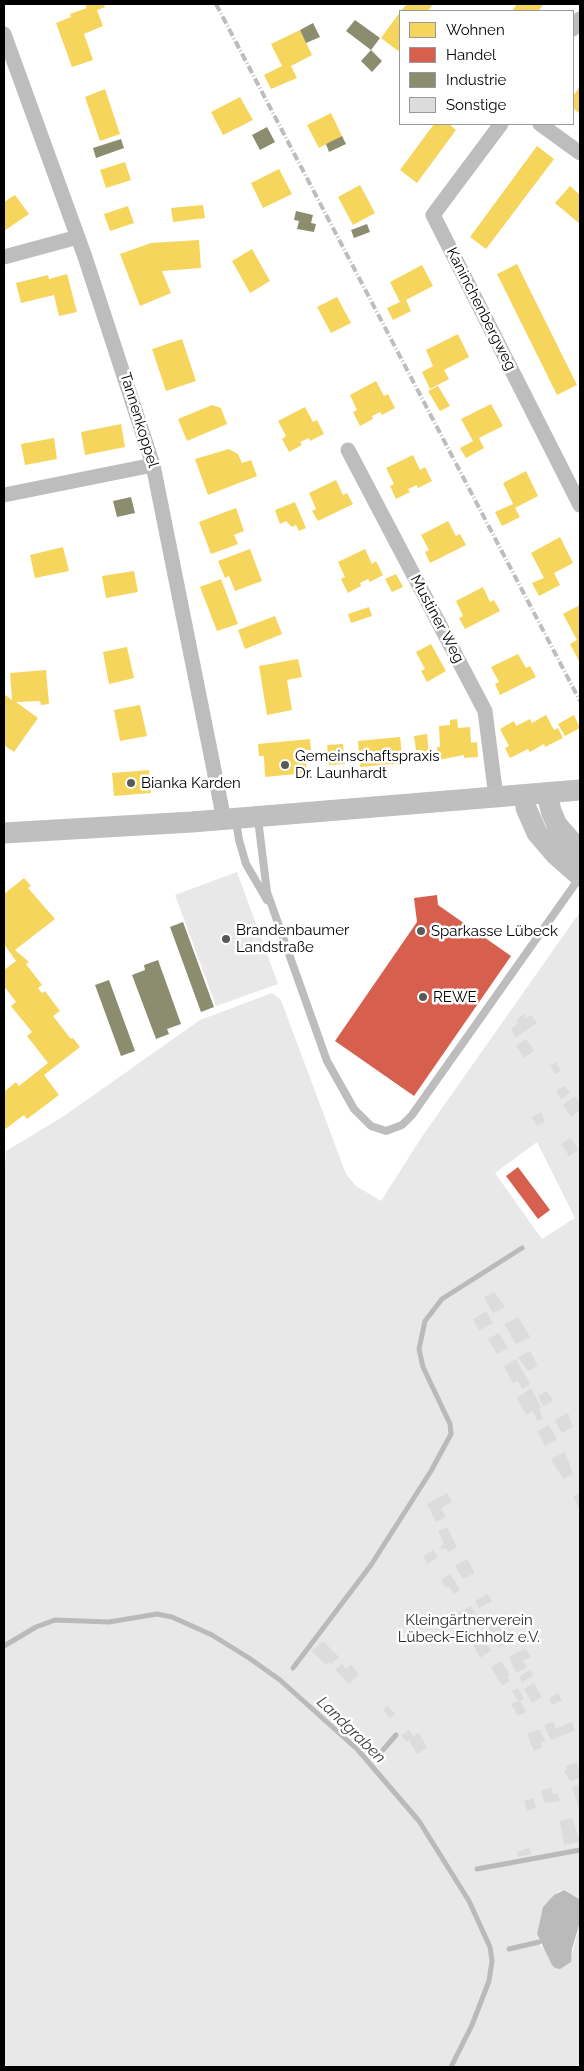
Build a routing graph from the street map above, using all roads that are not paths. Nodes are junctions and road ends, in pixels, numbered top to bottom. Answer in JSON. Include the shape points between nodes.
{"nodes":[{"id":1,"x":4,"y":34,"type":"edge"},
{"id":2,"x":500,"y":125,"type":"edge"},
{"id":3,"x":541,"y":125,"type":"edge"},
{"id":4,"x":580,"y":153,"type":"edge"},
{"id":5,"x":78,"y":237,"type":"junction"},
{"id":6,"x":4,"y":257,"type":"edge"},
{"id":7,"x":348,"y":450,"type":"dead end"},
{"id":8,"x":153,"y":465,"type":"junction"},
{"id":9,"x":4,"y":495,"type":"edge"},
{"id":10,"x":580,"y":505,"type":"edge"},
{"id":11,"x":580,"y":790,"type":"edge"},
{"id":12,"x":547,"y":793,"type":"junction"},
{"id":13,"x":525,"y":795,"type":"junction"},
{"id":14,"x":496,"y":797,"type":"junction"},
{"id":15,"x":257,"y":817,"type":"junction"},
{"id":16,"x":230,"y":819,"type":"junction"},
{"id":17,"x":4,"y":833,"type":"edge"},
{"id":18,"x":580,"y":851,"type":"edge"},
{"id":19,"x":580,"y":877,"type":"edge"},
{"id":20,"x":272,"y":908,"type":"junction"}],
"edges":[{"from":1,"to":5,"type":"street","name":"Tannenkoppel"},
{"from":2,"to":10,"type":"street","name":"Kaninchenbergweg","via":[[433,215]]},
{"from":3,"to":4,"type":"street"},
{"from":5,"to":6,"type":"street"},
{"from":5,"to":8,"type":"street","name":"Tannenkoppel"},
{"from":7,"to":14,"type":"street","name":"Mustiner Weg","via":[[485,711]]},
{"from":8,"to":9,"type":"street"},
{"from":8,"to":16,"type":"street","name":"Tannenkoppel"},
{"from":11,"to":12,"type":"main road"},
{"from":12,"to":13,"type":"main road"},
{"from":12,"to":18,"type":"main road","via":[[550,811],[557,825]]},
{"from":13,"to":14,"type":"main road"},
{"from":13,"to":19,"type":"main road","via":[[526,808],[537,833]]},
{"from":14,"to":15,"type":"main road"},
{"from":15,"to":16,"type":"main road"},
{"from":15,"to":20,"type":"lane"},
{"from":16,"to":17,"type":"main road"},
{"from":16,"to":20,"type":"lane","via":[[246,864]]},
{"from":19,"to":20,"type":"lane","via":[[412,1115],[402,1125],[386,1131],[371,1126],[354,1109],[327,1061]]}]}
